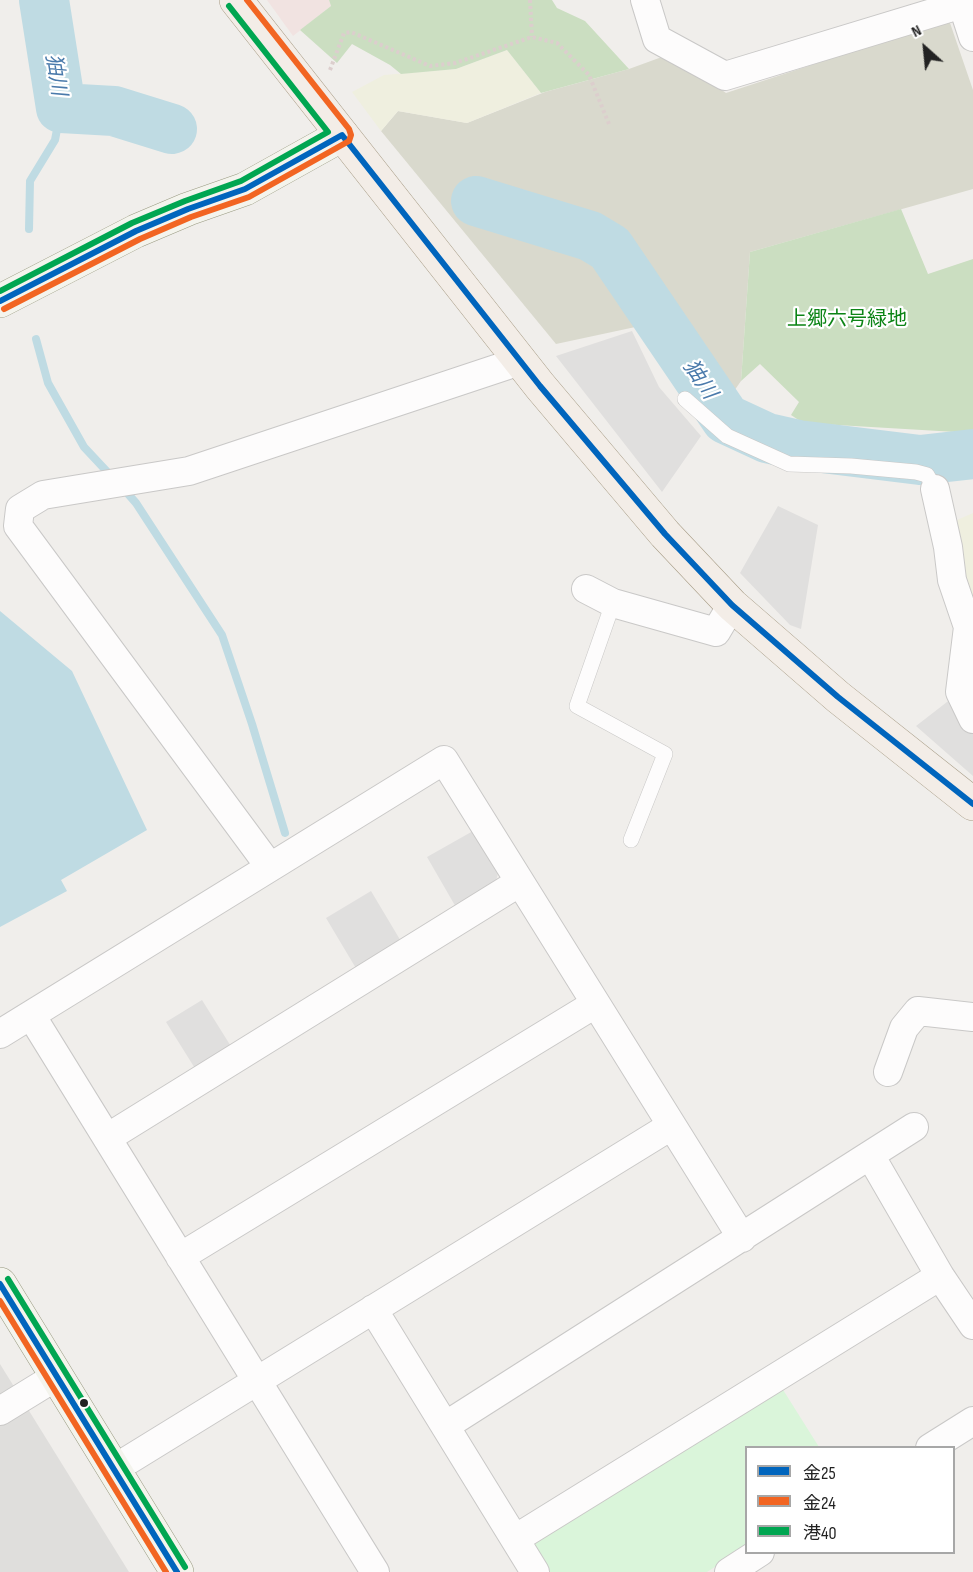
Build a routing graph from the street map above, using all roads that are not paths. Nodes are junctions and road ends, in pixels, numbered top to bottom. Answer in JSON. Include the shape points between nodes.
{"nodes":[{"id":1,"x":236,"y":0,"type":"edge"},
{"id":2,"x":645,"y":0,"type":"edge"},
{"id":3,"x":961,"y":2,"type":"edge"},
{"id":4,"x":973,"y":37,"type":"edge"},
{"id":5,"x":342,"y":135,"type":"junction"},
{"id":6,"x":0,"y":301,"type":"edge"},
{"id":7,"x":520,"y":361,"type":"junction"},
{"id":8,"x":685,"y":399,"type":"dead end"},
{"id":9,"x":935,"y":489,"type":"joint"},
{"id":10,"x":586,"y":589,"type":"dead end"},
{"id":11,"x":613,"y":603,"type":"junction"},
{"id":12,"x":732,"y":604,"type":"junction"},
{"id":13,"x":971,"y":630,"type":"edge"},
{"id":14,"x":973,"y":719,"type":"edge"},
{"id":15,"x":973,"y":804,"type":"edge"},
{"id":16,"x":631,"y":840,"type":"dead end"},
{"id":17,"x":270,"y":867,"type":"junction"},
{"id":18,"x":520,"y":882,"type":"junction"},
{"id":19,"x":595,"y":1004,"type":"junction"},
{"id":20,"x":31,"y":1015,"type":"junction"},
{"id":21,"x":973,"y":1017,"type":"edge"},
{"id":22,"x":0,"y":1034,"type":"edge"},
{"id":23,"x":888,"y":1072,"type":"dead end"},
{"id":24,"x":671,"y":1126,"type":"junction"},
{"id":25,"x":914,"y":1127,"type":"dead end"},
{"id":26,"x":107,"y":1138,"type":"junction"},
{"id":27,"x":870,"y":1155,"type":"junction"},
{"id":28,"x":741,"y":1238,"type":"junction"},
{"id":29,"x":180,"y":1257,"type":"junction"},
{"id":30,"x":940,"y":1276,"type":"junction"},
{"id":31,"x":0,"y":1284,"type":"edge"},
{"id":32,"x":373,"y":1309,"type":"junction"},
{"id":33,"x":973,"y":1326,"type":"edge"},
{"id":34,"x":57,"y":1376,"type":"junction"},
{"id":35,"x":256,"y":1381,"type":"junction"},
{"id":36,"x":0,"y":1411,"type":"edge"},
{"id":37,"x":973,"y":1421,"type":"edge"},
{"id":38,"x":445,"y":1426,"type":"junction"},
{"id":39,"x":933,"y":1446,"type":"edge"},
{"id":40,"x":114,"y":1469,"type":"junction"},
{"id":41,"x":515,"y":1539,"type":"junction"},
{"id":42,"x":757,"y":1554,"type":"edge"},
{"id":43,"x":177,"y":1572,"type":"edge"},
{"id":44,"x":375,"y":1572,"type":"edge"},
{"id":45,"x":535,"y":1572,"type":"edge"},
{"id":46,"x":729,"y":1572,"type":"edge"}],
"edges":[{"from":1,"to":5,"type":"main road"},
{"from":2,"to":3,"type":"street","via":[[657,39],[725,76]]},
{"from":3,"to":4,"type":"street"},
{"from":5,"to":6,"type":"street","via":[[244,189],[136,231]]},
{"from":5,"to":7,"type":"main road"},
{"from":7,"to":12,"type":"main road","via":[[665,534]]},
{"from":7,"to":17,"type":"street","via":[[189,471],[43,495],[20,509],[18,526]]},
{"from":8,"to":9,"type":"lane","via":[[727,436],[789,464],[916,472],[927,475]]},
{"from":9,"to":13,"type":"street","via":[[952,580]]},
{"from":10,"to":11,"type":"street"},
{"from":11,"to":12,"type":"street","via":[[716,632]]},
{"from":11,"to":16,"type":"lane","via":[[577,706],[665,754]]},
{"from":12,"to":15,"type":"main road","via":[[838,697]]},
{"from":13,"to":14,"type":"street","via":[[960,692]]},
{"from":17,"to":18,"type":"street","via":[[444,760]]},
{"from":17,"to":20,"type":"street"},
{"from":18,"to":19,"type":"street"},
{"from":18,"to":26,"type":"street"},
{"from":19,"to":24,"type":"street"},
{"from":19,"to":29,"type":"street"},
{"from":20,"to":22,"type":"street"},
{"from":20,"to":26,"type":"street"},
{"from":21,"to":23,"type":"street","via":[[918,1011],[904,1028]]},
{"from":24,"to":28,"type":"street"},
{"from":24,"to":32,"type":"street"},
{"from":25,"to":27,"type":"street"},
{"from":26,"to":29,"type":"street"},
{"from":27,"to":28,"type":"street"},
{"from":27,"to":30,"type":"street"},
{"from":28,"to":38,"type":"street"},
{"from":29,"to":35,"type":"street"},
{"from":30,"to":33,"type":"street"},
{"from":30,"to":41,"type":"street"},
{"from":31,"to":34,"type":"street"},
{"from":32,"to":35,"type":"street"},
{"from":32,"to":38,"type":"street"},
{"from":34,"to":36,"type":"street"},
{"from":34,"to":40,"type":"street"},
{"from":35,"to":40,"type":"street"},
{"from":35,"to":44,"type":"street"},
{"from":37,"to":39,"type":"street"},
{"from":38,"to":41,"type":"street"},
{"from":40,"to":43,"type":"street"},
{"from":41,"to":45,"type":"street"},
{"from":42,"to":46,"type":"street"}]}
